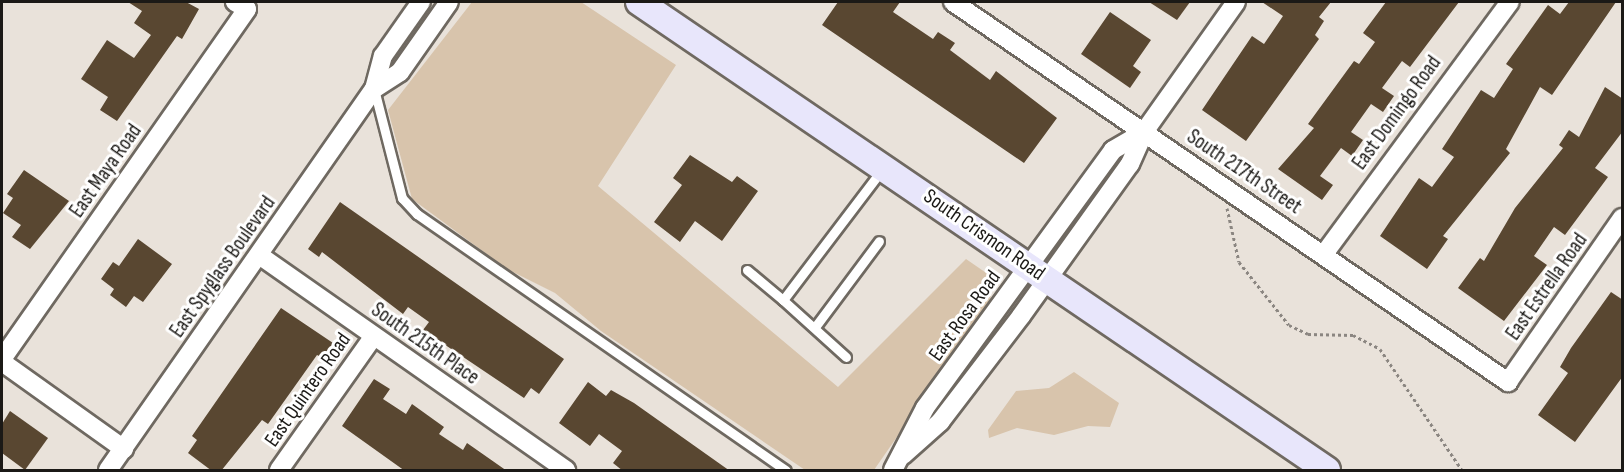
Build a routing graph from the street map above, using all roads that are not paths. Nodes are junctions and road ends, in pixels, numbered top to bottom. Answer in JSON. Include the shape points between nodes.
{"nodes":[{"id":1,"x":421,"y":2,"type":"edge"},
{"id":2,"x":449,"y":2,"type":"edge"},
{"id":3,"x":639,"y":2,"type":"edge"},
{"id":4,"x":1236,"y":2,"type":"edge"},
{"id":5,"x":1510,"y":2,"type":"edge"},
{"id":6,"x":959,"y":3,"type":"edge"},
{"id":7,"x":241,"y":5,"type":"edge"},
{"id":8,"x":374,"y":89,"type":"junction"},
{"id":9,"x":1144,"y":132,"type":"junction"},
{"id":10,"x":885,"y":166,"type":"junction"},
{"id":11,"x":1623,"y":218,"type":"edge"},
{"id":12,"x":879,"y":241,"type":"dead end"},
{"id":13,"x":1324,"y":254,"type":"junction"},
{"id":14,"x":259,"y":255,"type":"junction"},
{"id":15,"x":747,"y":270,"type":"dead end"},
{"id":16,"x":1039,"y":272,"type":"junction"},
{"id":17,"x":783,"y":300,"type":"junction"},
{"id":18,"x":815,"y":327,"type":"junction"},
{"id":19,"x":374,"y":336,"type":"junction"},
{"id":20,"x":846,"y":357,"type":"dead end"},
{"id":21,"x":2,"y":361,"type":"edge"},
{"id":22,"x":1508,"y":382,"type":"joint"},
{"id":23,"x":124,"y":449,"type":"junction"},
{"id":24,"x":108,"y":471,"type":"edge"},
{"id":25,"x":279,"y":471,"type":"edge"},
{"id":26,"x":566,"y":471,"type":"edge"},
{"id":27,"x":786,"y":471,"type":"edge"},
{"id":28,"x":893,"y":471,"type":"edge"},
{"id":29,"x":1327,"y":471,"type":"edge"}],
"edges":[{"from":1,"to":8,"type":"street","name":"East Spyglass Boulevard","via":[[383,56]]},
{"from":2,"to":8,"type":"street","name":"East Spyglass Boulevard","via":[[400,72]]},
{"from":3,"to":10,"type":"street","name":"South Crismon Road"},
{"from":4,"to":9,"type":"street","name":"East Rosa Road"},
{"from":5,"to":13,"type":"street","name":"East Domingo Road"},
{"from":6,"to":9,"type":"street","name":"South 217th Street"},
{"from":7,"to":21,"type":"street","name":"East Maya Road"},
{"from":8,"to":14,"type":"street","name":"East Spyglass Boulevard"},
{"from":8,"to":27,"type":"lane","via":[[402,198],[417,214]]},
{"from":9,"to":13,"type":"street","name":"South 217th Street"},
{"from":9,"to":16,"type":"street","name":"East Rosa Road","via":[[1113,150]]},
{"from":10,"to":16,"type":"street","name":"South Crismon Road"},
{"from":10,"to":17,"type":"lane"},
{"from":11,"to":22,"type":"street","name":"East Estrella Road"},
{"from":12,"to":18,"type":"lane"},
{"from":13,"to":22,"type":"street","name":"South 217th Street"},
{"from":14,"to":19,"type":"street","name":"South 215th Place"},
{"from":14,"to":23,"type":"street","name":"East Spyglass Boulevard"},
{"from":15,"to":17,"type":"lane"},
{"from":16,"to":28,"type":"street","name":"East Rosa Road","via":[[925,408]]},
{"from":16,"to":29,"type":"street","name":"South Crismon Road"},
{"from":17,"to":18,"type":"lane"},
{"from":18,"to":20,"type":"lane"},
{"from":19,"to":25,"type":"street","name":"East Quintero Road"},
{"from":19,"to":26,"type":"street","name":"South 215th Place"},
{"from":21,"to":23,"type":"street"},
{"from":23,"to":24,"type":"street","name":"East Spyglass Boulevard"}]}
